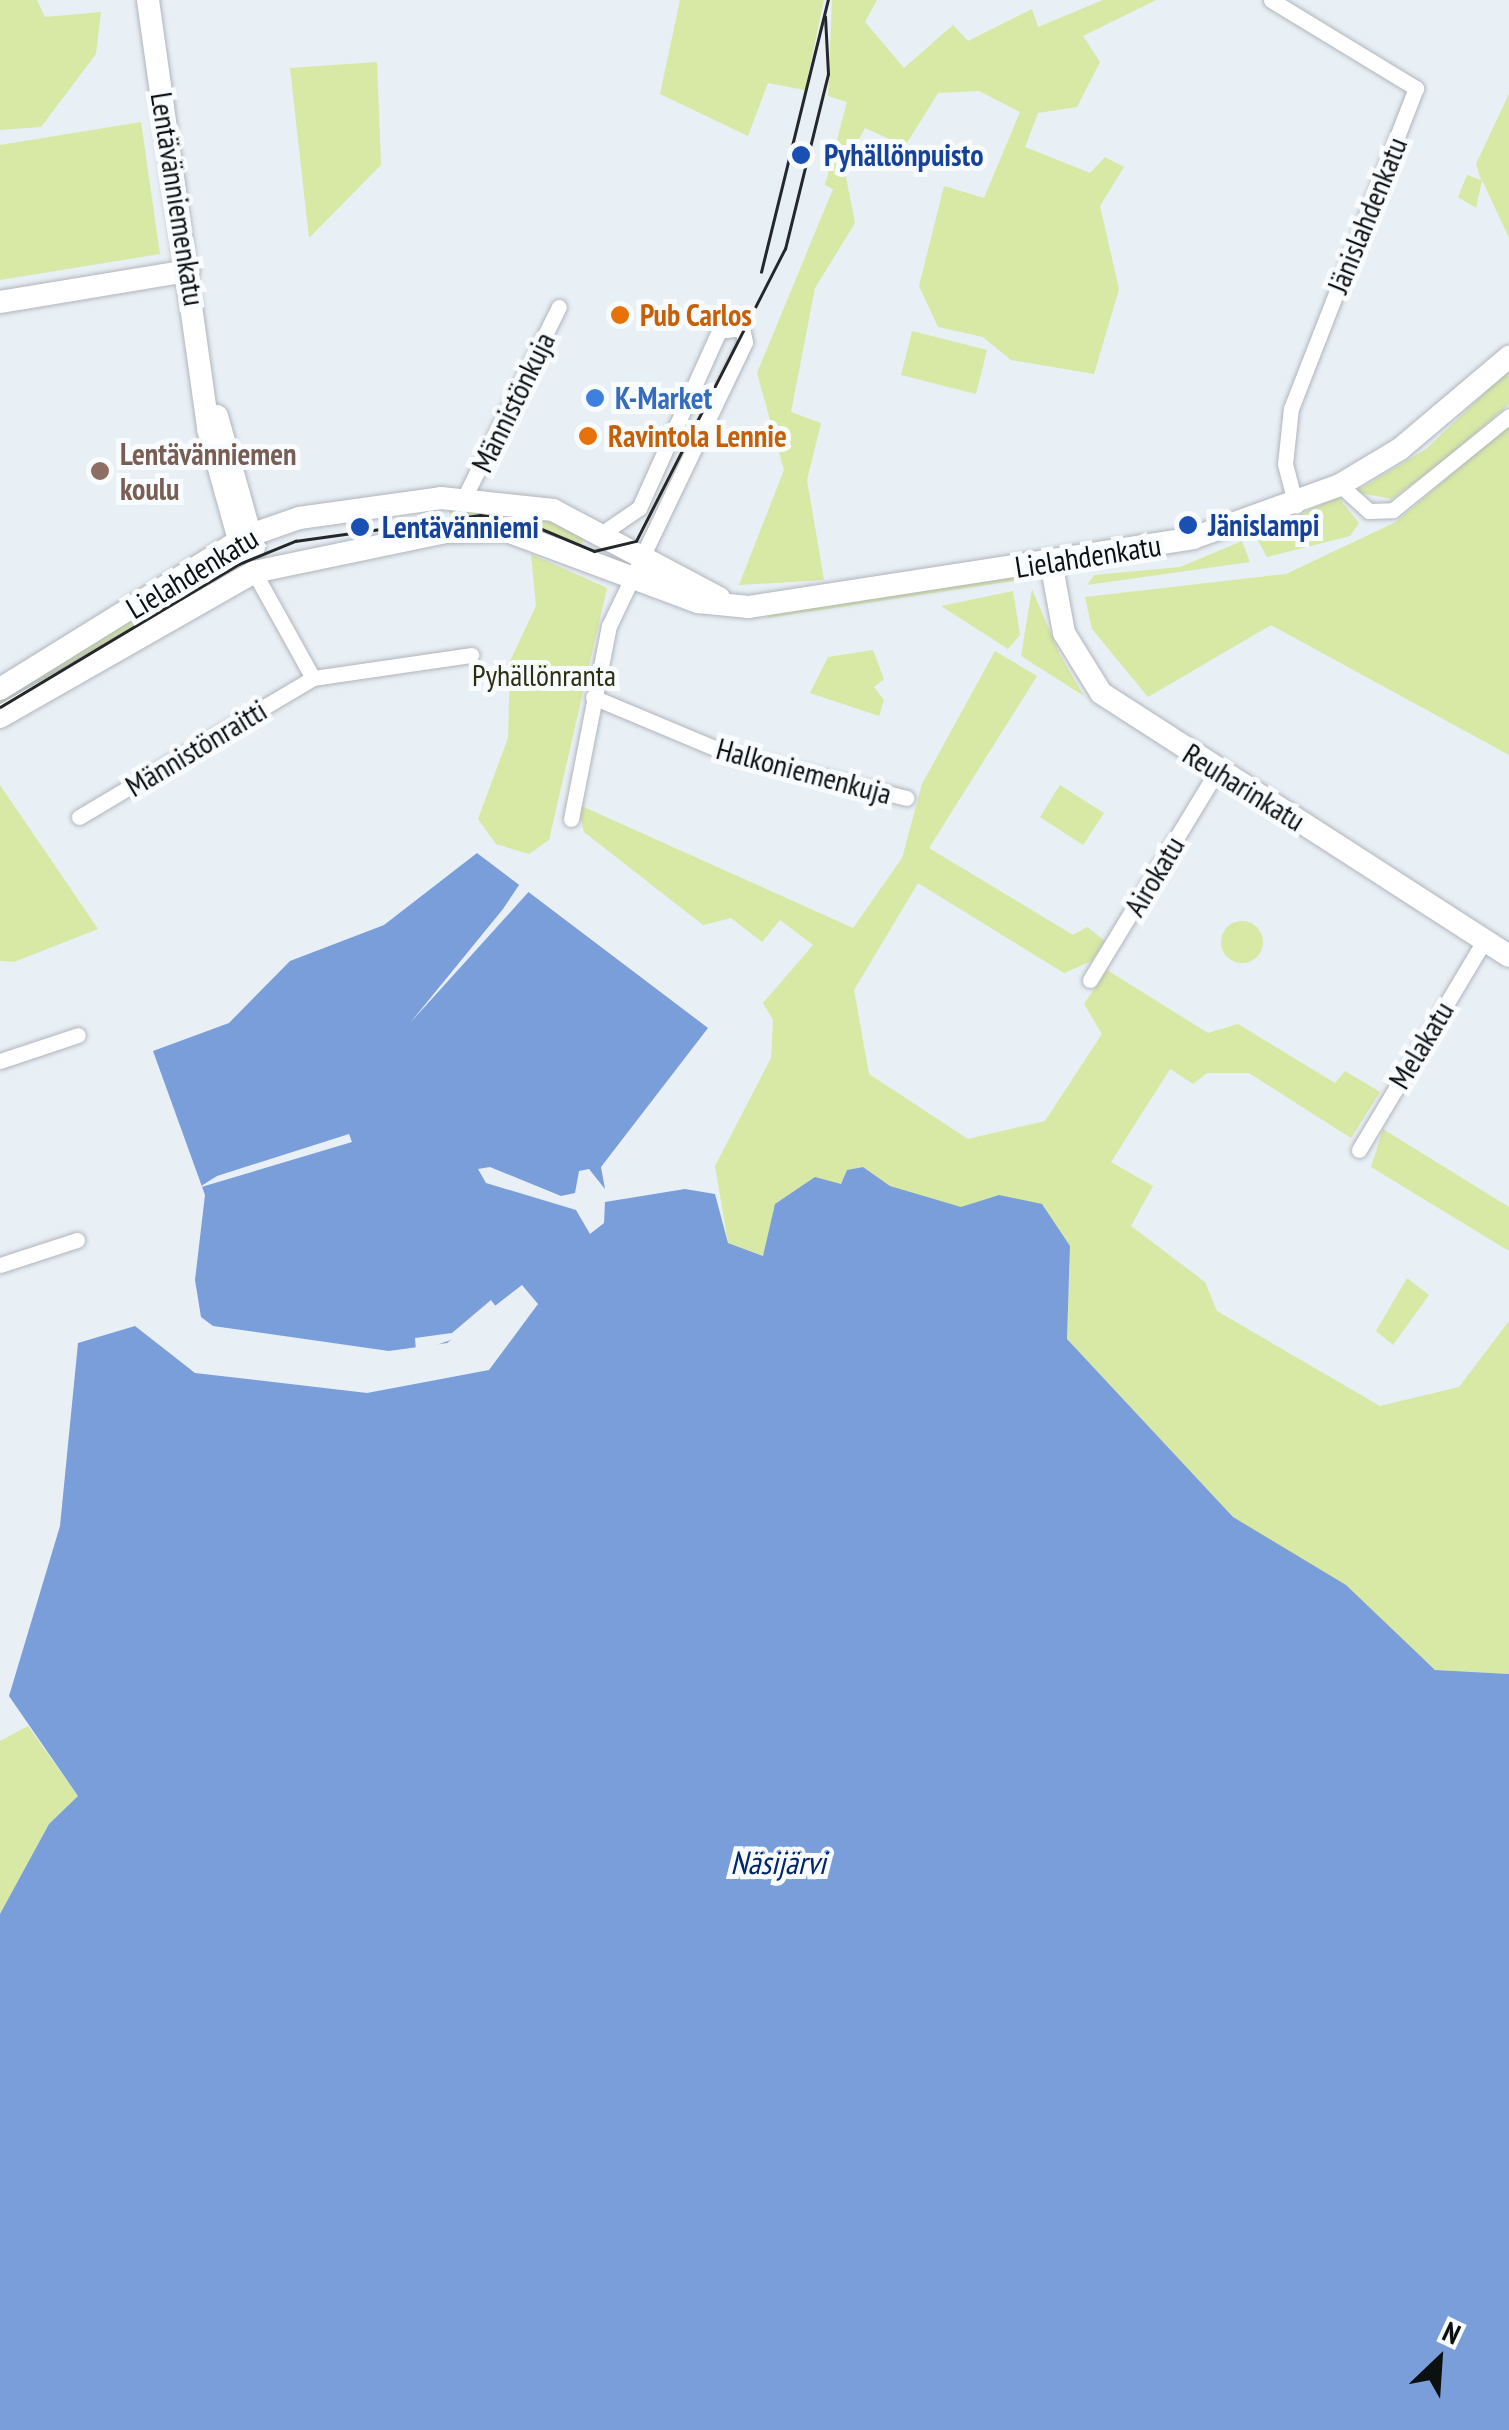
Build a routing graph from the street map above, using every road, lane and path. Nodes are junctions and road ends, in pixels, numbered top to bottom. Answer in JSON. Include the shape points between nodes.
{"nodes":[{"id":1,"x":148,"y":0,"type":"edge"},
{"id":2,"x":1270,"y":0,"type":"edge"},
{"id":3,"x":188,"y":270,"type":"junction"},
{"id":4,"x":0,"y":302,"type":"edge"},
{"id":5,"x":559,"y":307,"type":"dead end"},
{"id":6,"x":1509,"y":358,"type":"edge"},
{"id":7,"x":1509,"y":416,"type":"edge"},
{"id":8,"x":1340,"y":485,"type":"junction"},
{"id":9,"x":465,"y":496,"type":"junction"},
{"id":10,"x":1296,"y":506,"type":"junction"},
{"id":11,"x":604,"y":532,"type":"junction"},
{"id":12,"x":246,"y":537,"type":"junction"},
{"id":13,"x":642,"y":554,"type":"junction"},
{"id":14,"x":1051,"y":562,"type":"junction"},
{"id":15,"x":254,"y":572,"type":"junction"},
{"id":16,"x":629,"y":579,"type":"junction"},
{"id":17,"x":736,"y":606,"type":"junction"},
{"id":18,"x":471,"y":655,"type":"dead end"},
{"id":19,"x":313,"y":678,"type":"junction"},
{"id":20,"x":0,"y":689,"type":"edge"},
{"id":21,"x":593,"y":696,"type":"junction"},
{"id":22,"x":0,"y":717,"type":"edge"},
{"id":23,"x":1217,"y":771,"type":"junction"},
{"id":24,"x":906,"y":798,"type":"dead end"},
{"id":25,"x":79,"y":817,"type":"dead end"},
{"id":26,"x":571,"y":819,"type":"dead end"},
{"id":27,"x":1484,"y":940,"type":"junction"},
{"id":28,"x":1509,"y":956,"type":"edge"},
{"id":29,"x":1090,"y":980,"type":"dead end"},
{"id":30,"x":78,"y":1035,"type":"dead end"},
{"id":31,"x":0,"y":1060,"type":"edge"},
{"id":32,"x":1359,"y":1150,"type":"dead end"},
{"id":33,"x":76,"y":1240,"type":"dead end"},
{"id":34,"x":0,"y":1265,"type":"edge"}],
"edges":[{"from":1,"to":3,"type":"main road","name":"Lentävänniemenkatu"},
{"from":2,"to":10,"type":"street","name":"Jänislahdenkatu","via":[[1416,88],[1292,408],[1285,464]]},
{"from":3,"to":4,"type":"main road"},
{"from":3,"to":12,"type":"main road","name":"Lentävänniemenkatu","via":[[208,398]]},
{"from":5,"to":9,"type":"street","name":"Männistönkuja"},
{"from":6,"to":8,"type":"main road","name":"Lielahdenkatu","via":[[1400,449]]},
{"from":7,"to":8,"type":"street","via":[[1393,510],[1368,511]]},
{"from":8,"to":10,"type":"main road","name":"Lielahdenkatu"},
{"from":9,"to":11,"type":"main road","name":"Lielahdenkatu","via":[[528,502]]},
{"from":9,"to":12,"type":"main road","name":"Lielahdenkatu"},
{"from":10,"to":14,"type":"main road","name":"Lielahdenkatu","via":[[1193,538]]},
{"from":11,"to":13,"type":"main road","name":"Lielahdenkatu"},
{"from":11,"to":13,"type":"street","via":[[625,524],[648,492],[719,331],[742,328],[745,342]]},
{"from":12,"to":15,"type":"main road","name":"Lentävänniemenkatu"},
{"from":12,"to":20,"type":"main road","name":"Lielahdenkatu"},
{"from":13,"to":16,"type":"street"},
{"from":13,"to":17,"type":"main road","name":"Lielahdenkatu"},
{"from":14,"to":17,"type":"main road","name":"Lielahdenkatu"},
{"from":14,"to":23,"type":"main road","name":"Reuharinkatu","via":[[1064,633],[1089,680]]},
{"from":15,"to":16,"type":"main road","name":"Lielahdenkatu","via":[[305,554],[490,528]]},
{"from":15,"to":19,"type":"street"},
{"from":15,"to":22,"type":"main road","name":"Lielahdenkatu"},
{"from":16,"to":17,"type":"main road","name":"Lielahdenkatu"},
{"from":16,"to":21,"type":"street"},
{"from":18,"to":19,"type":"street"},
{"from":19,"to":25,"type":"street","name":"Männistönraitti"},
{"from":21,"to":24,"type":"street","name":"Halkoniemenkuja","via":[[726,754]]},
{"from":21,"to":26,"type":"street"},
{"from":23,"to":27,"type":"main road","name":"Reuharinkatu"},
{"from":23,"to":29,"type":"street","name":"Airokatu"},
{"from":27,"to":28,"type":"main road","name":"Reuharinkatu"},
{"from":27,"to":32,"type":"street","name":"Melakatu"},
{"from":30,"to":31,"type":"street"},
{"from":33,"to":34,"type":"street"}]}
